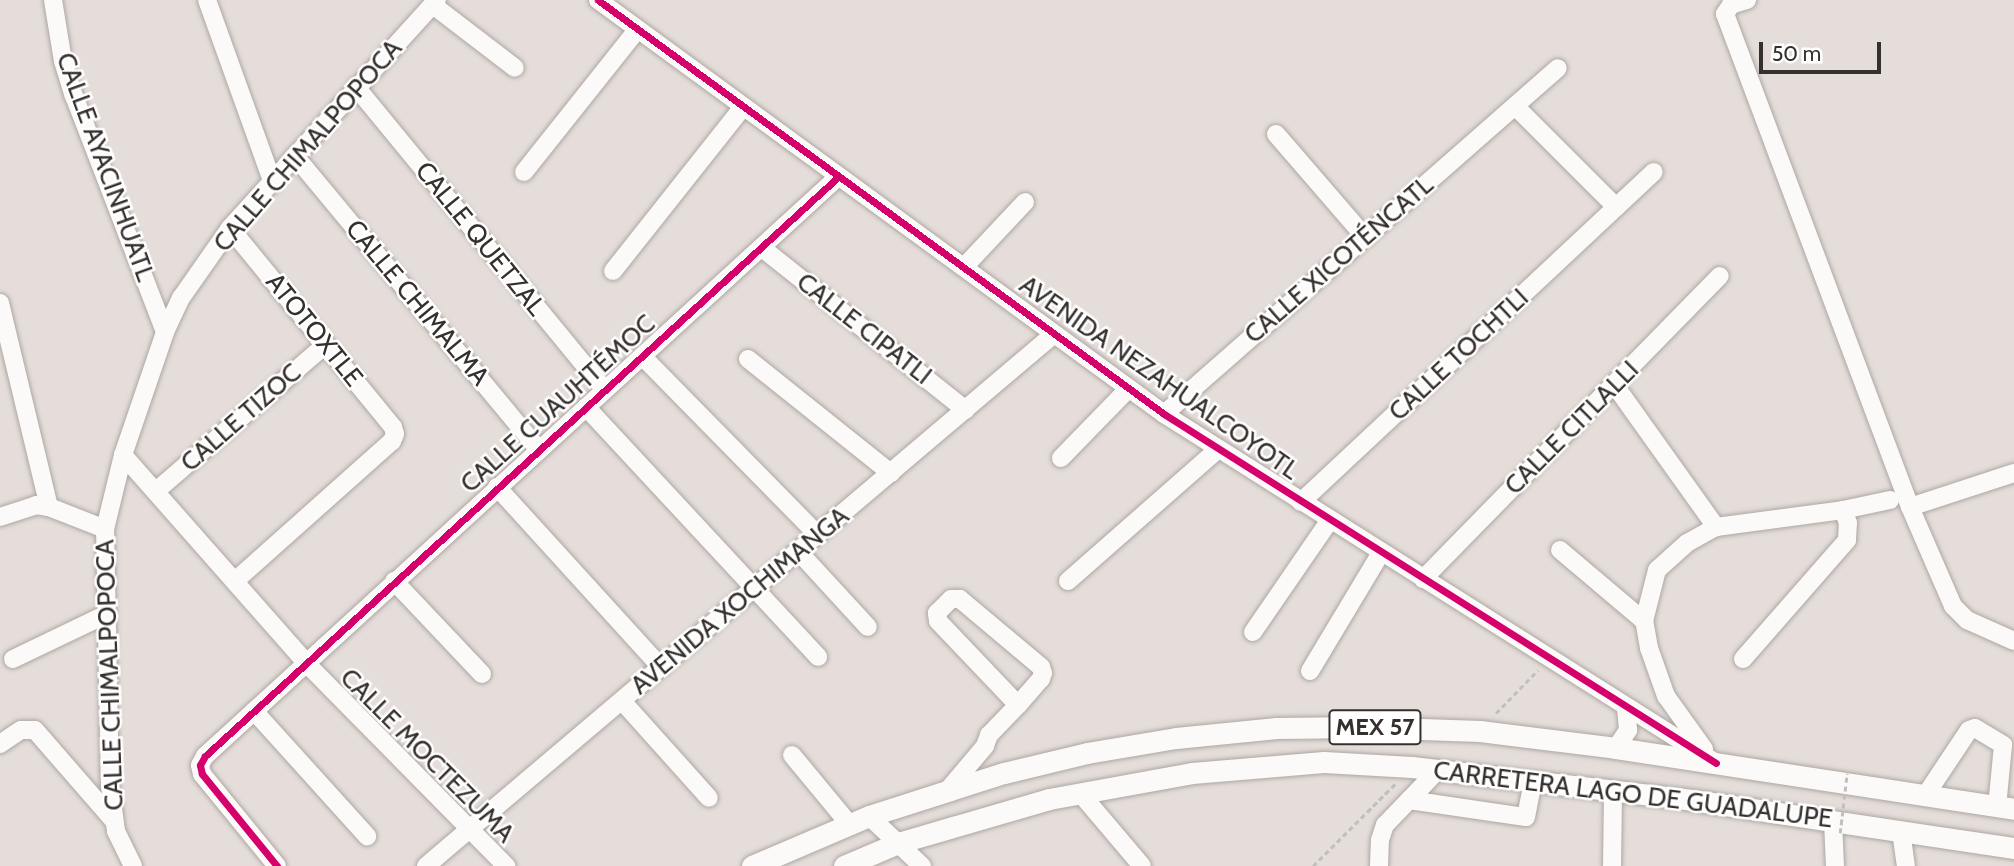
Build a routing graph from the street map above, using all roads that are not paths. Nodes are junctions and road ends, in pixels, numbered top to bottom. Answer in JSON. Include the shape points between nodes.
{"nodes":[{"id":1,"x":52,"y":0,"type":"edge"},
{"id":2,"x":207,"y":0,"type":"edge"},
{"id":3,"x":598,"y":0,"type":"edge"},
{"id":4,"x":1747,"y":0,"type":"edge"},
{"id":5,"x":435,"y":2,"type":"edge"},
{"id":6,"x":637,"y":30,"type":"junction"},
{"id":7,"x":516,"y":68,"type":"dead end"},
{"id":8,"x":1558,"y":68,"type":"dead end"},
{"id":9,"x":356,"y":87,"type":"junction"},
{"id":10,"x":1515,"y":106,"type":"junction"},
{"id":11,"x":743,"y":107,"type":"junction"},
{"id":12,"x":1276,"y":134,"type":"dead end"},
{"id":13,"x":295,"y":156,"type":"junction"},
{"id":14,"x":524,"y":172,"type":"dead end"},
{"id":15,"x":1654,"y":172,"type":"dead end"},
{"id":16,"x":838,"y":177,"type":"junction"},
{"id":17,"x":272,"y":181,"type":"junction"},
{"id":18,"x":1025,"y":202,"type":"dead end"},
{"id":19,"x":1616,"y":208,"type":"junction"},
{"id":20,"x":230,"y":228,"type":"junction"},
{"id":21,"x":1365,"y":237,"type":"junction"},
{"id":22,"x":761,"y":248,"type":"junction"},
{"id":23,"x":964,"y":267,"type":"junction"},
{"id":24,"x":613,"y":271,"type":"dead end"},
{"id":25,"x":1720,"y":276,"type":"dead end"},
{"id":26,"x":1,"y":308,"type":"edge"},
{"id":27,"x":165,"y":332,"type":"junction"},
{"id":28,"x":1054,"y":334,"type":"junction"},
{"id":29,"x":325,"y":345,"type":"junction"},
{"id":30,"x":642,"y":356,"type":"junction"},
{"id":31,"x":748,"y":359,"type":"dead end"},
{"id":32,"x":1614,"y":384,"type":"junction"},
{"id":33,"x":1128,"y":389,"type":"junction"},
{"id":34,"x":605,"y":390,"type":"junction"},
{"id":35,"x":586,"y":407,"type":"junction"},
{"id":36,"x":966,"y":410,"type":"junction"},
{"id":37,"x":1164,"y":414,"type":"junction"},
{"id":38,"x":1217,"y":449,"type":"junction"},
{"id":39,"x":539,"y":450,"type":"junction"},
{"id":40,"x":123,"y":455,"type":"junction"},
{"id":41,"x":1061,"y":458,"type":"dead end"},
{"id":42,"x":891,"y":473,"type":"junction"},
{"id":43,"x":2014,"y":473,"type":"edge"},
{"id":44,"x":497,"y":488,"type":"junction"},
{"id":45,"x":156,"y":491,"type":"junction"},
{"id":46,"x":1890,"y":500,"type":"dead end"},
{"id":47,"x":1301,"y":502,"type":"junction"},
{"id":48,"x":1910,"y":506,"type":"junction"},
{"id":49,"x":49,"y":507,"type":"junction"},
{"id":50,"x":1843,"y":510,"type":"junction"},
{"id":51,"x":0,"y":517,"type":"edge"},
{"id":52,"x":1330,"y":520,"type":"junction"},
{"id":53,"x":1716,"y":527,"type":"junction"},
{"id":54,"x":105,"y":529,"type":"junction"},
{"id":55,"x":818,"y":535,"type":"junction"},
{"id":56,"x":1560,"y":550,"type":"dead end"},
{"id":57,"x":798,"y":551,"type":"junction"},
{"id":58,"x":1381,"y":553,"type":"junction"},
{"id":59,"x":1423,"y":579,"type":"junction"},
{"id":60,"x":234,"y":581,"type":"junction"},
{"id":61,"x":394,"y":581,"type":"junction"},
{"id":62,"x":1068,"y":581,"type":"dead end"},
{"id":63,"x":754,"y":589,"type":"junction"},
{"id":64,"x":105,"y":615,"type":"junction"},
{"id":65,"x":1644,"y":621,"type":"junction"},
{"id":66,"x":868,"y":626,"type":"dead end"},
{"id":67,"x":1253,"y":632,"type":"dead end"},
{"id":68,"x":2014,"y":641,"type":"edge"},
{"id":69,"x":818,"y":657,"type":"dead end"},
{"id":70,"x":13,"y":659,"type":"dead end"},
{"id":71,"x":1743,"y":659,"type":"dead end"},
{"id":72,"x":307,"y":664,"type":"junction"},
{"id":73,"x":661,"y":667,"type":"junction"},
{"id":74,"x":1310,"y":671,"type":"dead end"},
{"id":75,"x":482,"y":674,"type":"dead end"},
{"id":76,"x":622,"y":701,"type":"junction"},
{"id":77,"x":1018,"y":705,"type":"junction"},
{"id":78,"x":1626,"y":709,"type":"junction"},
{"id":79,"x":254,"y":711,"type":"junction"},
{"id":80,"x":0,"y":744,"type":"edge"},
{"id":81,"x":985,"y":746,"type":"junction"},
{"id":82,"x":1616,"y":748,"type":"junction"},
{"id":83,"x":792,"y":755,"type":"dead end"},
{"id":84,"x":1716,"y":763,"type":"junction"},
{"id":85,"x":1438,"y":770,"type":"junction"},
{"id":86,"x":1004,"y":774,"type":"junction"},
{"id":87,"x":1533,"y":781,"type":"junction"},
{"id":88,"x":947,"y":791,"type":"junction"},
{"id":89,"x":1613,"y":791,"type":"junction"},
{"id":90,"x":1081,"y":794,"type":"junction"},
{"id":91,"x":1925,"y":796,"type":"junction"},
{"id":92,"x":709,"y":798,"type":"dead end"},
{"id":93,"x":1409,"y":800,"type":"junction"},
{"id":94,"x":2006,"y":808,"type":"edge"},
{"id":95,"x":869,"y":816,"type":"junction"},
{"id":96,"x":115,"y":822,"type":"junction"},
{"id":97,"x":849,"y":824,"type":"junction"},
{"id":98,"x":1836,"y":827,"type":"junction"},
{"id":99,"x":471,"y":829,"type":"junction"},
{"id":100,"x":1901,"y":831,"type":"junction"},
{"id":101,"x":367,"y":836,"type":"dead end"},
{"id":102,"x":898,"y":843,"type":"junction"},
{"id":103,"x":2014,"y":848,"type":"edge"},
{"id":104,"x":850,"y":865,"type":"edge"},
{"id":105,"x":132,"y":866,"type":"edge"},
{"id":106,"x":277,"y":866,"type":"edge"},
{"id":107,"x":426,"y":866,"type":"edge"},
{"id":108,"x":506,"y":866,"type":"edge"},
{"id":109,"x":752,"y":866,"type":"edge"},
{"id":110,"x":922,"y":866,"type":"edge"},
{"id":111,"x":1142,"y":866,"type":"edge"},
{"id":112,"x":1379,"y":866,"type":"edge"},
{"id":113,"x":1612,"y":866,"type":"edge"},
{"id":114,"x":1835,"y":866,"type":"edge"},
{"id":115,"x":1906,"y":866,"type":"edge"}],
"edges":[{"from":1,"to":27,"type":"street","name":"CALLE AYACINHUATL","via":[[74,96]]},
{"from":2,"to":17,"type":"street"},
{"from":3,"to":6,"type":"street","name":"AVENIDA NEZAHUALCOYOTL"},
{"from":4,"to":48,"type":"street","via":[[1731,5],[1725,14]]},
{"from":5,"to":7,"type":"street"},
{"from":5,"to":9,"type":"street","name":"CALLE CHIMALPOPOCA"},
{"from":6,"to":11,"type":"street","name":"AVENIDA NEZAHUALCOYOTL"},
{"from":6,"to":14,"type":"street"},
{"from":8,"to":10,"type":"street","name":"CALLE XICOTÉNCATL"},
{"from":9,"to":13,"type":"street","name":"CALLE CHIMALPOPOCA"},
{"from":9,"to":34,"type":"street","name":"CALLE QUETZAL"},
{"from":10,"to":19,"type":"street"},
{"from":10,"to":21,"type":"street","name":"CALLE XICOTÉNCATL"},
{"from":11,"to":16,"type":"street","name":"AVENIDA NEZAHUALCOYOTL"},
{"from":11,"to":24,"type":"street"},
{"from":12,"to":21,"type":"street"},
{"from":13,"to":17,"type":"street","name":"CALLE CHIMALPOPOCA"},
{"from":13,"to":39,"type":"street","name":"CALLE CHIMALMA"},
{"from":15,"to":19,"type":"street","name":"CALLE TOCHTLI"},
{"from":16,"to":22,"type":"street","name":"CALLE CUAUHTÉMOC"},
{"from":16,"to":23,"type":"street","name":"AVENIDA NEZAHUALCOYOTL"},
{"from":17,"to":20,"type":"street","name":"CALLE CHIMALPOPOCA"},
{"from":18,"to":23,"type":"street"},
{"from":19,"to":47,"type":"street","name":"CALLE TOCHTLI"},
{"from":20,"to":27,"type":"street","name":"CALLE CHIMALPOPOCA","via":[[181,298]]},
{"from":20,"to":29,"type":"street","name":"ATOTOXTLE"},
{"from":21,"to":37,"type":"street","name":"CALLE XICOTÉNCATL"},
{"from":22,"to":30,"type":"street","name":"CALLE CUAUHTÉMOC"},
{"from":22,"to":36,"type":"street","name":"CALLE CIPATLI"},
{"from":23,"to":28,"type":"street","name":"AVENIDA NEZAHUALCOYOTL"},
{"from":25,"to":32,"type":"street","name":"CALLE CITLALLI"},
{"from":26,"to":49,"type":"street"},
{"from":27,"to":40,"type":"street","name":"CALLE CHIMALPOPOCA"},
{"from":28,"to":33,"type":"street","name":"AVENIDA NEZAHUALCOYOTL"},
{"from":28,"to":36,"type":"street","name":"AVENIDA XOCHIMANGA"},
{"from":29,"to":45,"type":"street","name":"CALLE TIZOC"},
{"from":29,"to":60,"type":"street","name":"ATOTOXTLE","via":[[395,435]]},
{"from":30,"to":34,"type":"street","name":"CALLE CUAUHTÉMOC"},
{"from":30,"to":55,"type":"street"},
{"from":31,"to":42,"type":"street"},
{"from":32,"to":53,"type":"street"},
{"from":32,"to":59,"type":"street","name":"CALLE CITLALLI"},
{"from":33,"to":37,"type":"street","name":"AVENIDA NEZAHUALCOYOTL"},
{"from":33,"to":41,"type":"street"},
{"from":34,"to":35,"type":"street","name":"CALLE CUAUHTÉMOC"},
{"from":35,"to":39,"type":"street","name":"CALLE CUAUHTÉMOC"},
{"from":35,"to":63,"type":"street"},
{"from":36,"to":42,"type":"street","name":"AVENIDA XOCHIMANGA"},
{"from":37,"to":38,"type":"street","name":"AVENIDA NEZAHUALCOYOTL"},
{"from":38,"to":47,"type":"street","name":"AVENIDA NEZAHUALCOYOTL"},
{"from":38,"to":62,"type":"street"},
{"from":39,"to":44,"type":"street","name":"CALLE CUAUHTÉMOC"},
{"from":40,"to":45,"type":"street","name":"CALLE MOCTEZUMA"},
{"from":40,"to":54,"type":"street","name":"CALLE CHIMALPOPOCA"},
{"from":42,"to":55,"type":"street","name":"AVENIDA XOCHIMANGA"},
{"from":43,"to":48,"type":"street"},
{"from":44,"to":61,"type":"street","name":"CALLE CUAUHTÉMOC"},
{"from":44,"to":73,"type":"street"},
{"from":45,"to":60,"type":"street","name":"CALLE MOCTEZUMA"},
{"from":46,"to":50,"type":"street"},
{"from":47,"to":52,"type":"street","name":"AVENIDA NEZAHUALCOYOTL"},
{"from":48,"to":68,"type":"street","via":[[1952,606],[1967,620]]},
{"from":49,"to":51,"type":"street","via":[[22,507]]},
{"from":49,"to":54,"type":"street"},
{"from":50,"to":53,"type":"street"},
{"from":50,"to":71,"type":"street","via":[[1847,540]]},
{"from":52,"to":58,"type":"street","name":"AVENIDA NEZAHUALCOYOTL"},
{"from":52,"to":67,"type":"street"},
{"from":53,"to":65,"type":"street","via":[[1687,543],[1657,570]]},
{"from":54,"to":64,"type":"street","name":"CALLE CHIMALPOPOCA"},
{"from":55,"to":57,"type":"street","name":"AVENIDA XOCHIMANGA"},
{"from":56,"to":65,"type":"street"},
{"from":57,"to":63,"type":"street","name":"AVENIDA XOCHIMANGA"},
{"from":57,"to":66,"type":"street"},
{"from":58,"to":59,"type":"street","name":"AVENIDA NEZAHUALCOYOTL"},
{"from":58,"to":74,"type":"street"},
{"from":59,"to":78,"type":"street","name":"AVENIDA NEZAHUALCOYOTL"},
{"from":60,"to":72,"type":"street","name":"CALLE MOCTEZUMA"},
{"from":61,"to":72,"type":"street","name":"CALLE CUAUHTÉMOC"},
{"from":61,"to":75,"type":"street"},
{"from":63,"to":69,"type":"street"},
{"from":63,"to":73,"type":"street","name":"AVENIDA XOCHIMANGA"},
{"from":64,"to":70,"type":"street"},
{"from":64,"to":96,"type":"street","name":"CALLE CHIMALPOPOCA"},
{"from":65,"to":84,"type":"street","via":[[1666,696],[1687,730]]},
{"from":72,"to":79,"type":"street","name":"CALLE CUAUHTÉMOC"},
{"from":72,"to":99,"type":"street","name":"CALLE MOCTEZUMA"},
{"from":73,"to":76,"type":"street","name":"AVENIDA XOCHIMANGA"},
{"from":76,"to":92,"type":"street"},
{"from":76,"to":99,"type":"street","name":"AVENIDA XOCHIMANGA"},
{"from":77,"to":77,"type":"street","via":[[1041,679],[1041,667],[960,599],[951,599],[937,613],[938,621]]},
{"from":77,"to":81,"type":"street","via":[[989,735]]},
{"from":78,"to":82,"type":"street","via":[[1628,730]]},
{"from":78,"to":84,"type":"street","name":"AVENIDA NEZAHUALCOYOTL"},
{"from":79,"to":101,"type":"street"},
{"from":79,"to":106,"type":"street","name":"CALLE CUAUHTÉMOC","via":[[200,765],[202,774]]},
{"from":80,"to":96,"type":"street","via":[[21,730],[35,730]]},
{"from":81,"to":86,"type":"street"},
{"from":81,"to":88,"type":"street"},
{"from":82,"to":84,"type":"main road","name":"CARRETERA LAGO DE GUADALUPE","number":"MEX 57"},
{"from":82,"to":86,"type":"main road","name":"CARRETERA LAGO DE GUADALUPE","number":"MEX 57","via":[[1480,731],[1277,728],[1176,738],[1087,753]]},
{"from":83,"to":97,"type":"street"},
{"from":84,"to":91,"type":"main road","name":"CARRETERA LAGO DE GUADALUPE","number":"MEX 57"},
{"from":85,"to":87,"type":"main road","name":"CARRETERA LAGO DE GUADALUPE","number":"MEX 57"},
{"from":85,"to":90,"type":"main road","name":"CARRETERA LAGO DE GUADALUPE","number":"MEX 57","via":[[1324,762],[1192,773]]},
{"from":85,"to":93,"type":"street"},
{"from":86,"to":88,"type":"main road","name":"CARRETERA LAGO DE GUADALUPE","number":"MEX 57"},
{"from":87,"to":89,"type":"main road","name":"CARRETERA LAGO DE GUADALUPE","number":"MEX 57"},
{"from":87,"to":93,"type":"street","via":[[1526,817]]},
{"from":88,"to":95,"type":"main road","name":"CARRETERA LAGO DE GUADALUPE","number":"MEX 57"},
{"from":89,"to":98,"type":"main road","name":"CARRETERA LAGO DE GUADALUPE","number":"MEX 57"},
{"from":89,"to":113,"type":"street"},
{"from":90,"to":102,"type":"main road","name":"CARRETERA LAGO DE GUADALUPE","number":"MEX 57"},
{"from":90,"to":111,"type":"street"},
{"from":91,"to":94,"type":"main road","name":"CARRETERA LAGO DE GUADALUPE","number":"MEX 57"},
{"from":91,"to":94,"type":"street","via":[[1969,730],[1975,728],[2003,745]]},
{"from":93,"to":112,"type":"street","via":[[1385,825]]},
{"from":95,"to":97,"type":"main road","name":"CARRETERA LAGO DE GUADALUPE","number":"MEX 57"},
{"from":95,"to":102,"type":"street"},
{"from":96,"to":105,"type":"street","name":"CALLE CHIMALPOPOCA"},
{"from":97,"to":109,"type":"main road","name":"CARRETERA LAGO DE GUADALUPE","number":"MEX 57"},
{"from":98,"to":100,"type":"main road","name":"CARRETERA LAGO DE GUADALUPE","number":"MEX 57"},
{"from":98,"to":114,"type":"street"},
{"from":99,"to":107,"type":"street","name":"AVENIDA XOCHIMANGA"},
{"from":99,"to":108,"type":"street","name":"CALLE MOCTEZUMA"},
{"from":100,"to":103,"type":"main road","name":"CARRETERA LAGO DE GUADALUPE","number":"MEX 57"},
{"from":100,"to":115,"type":"street"},
{"from":102,"to":104,"type":"main road","name":"CARRETERA LAGO DE GUADALUPE","number":"MEX 57"},
{"from":102,"to":110,"type":"street"}]}
